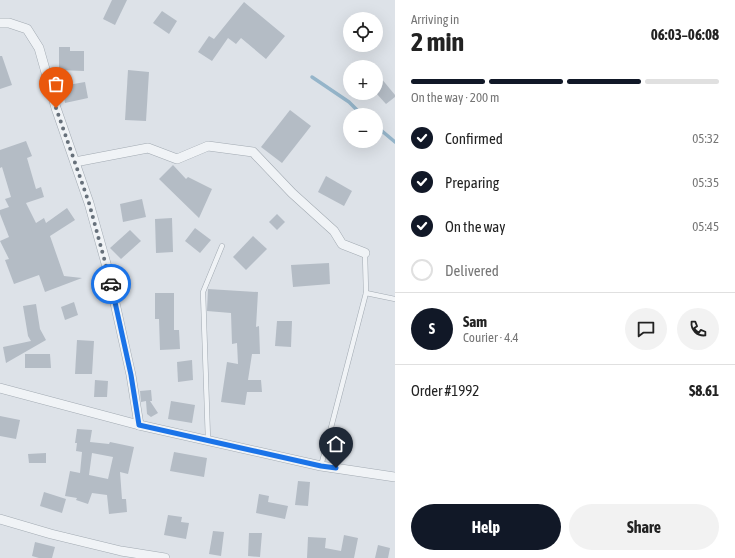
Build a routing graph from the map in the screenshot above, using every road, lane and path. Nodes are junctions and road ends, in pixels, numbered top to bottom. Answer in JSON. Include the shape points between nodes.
{"nodes":[{"id":1,"x":0,"y":23,"type":"edge"},
{"id":2,"x":75,"y":162,"type":"junction"},
{"id":3,"x":222,"y":246,"type":"dead end"},
{"id":4,"x":365,"y":253,"type":"joint"},
{"id":5,"x":366,"y":293,"type":"junction"},
{"id":6,"x":395,"y":299,"type":"edge"},
{"id":7,"x":0,"y":388,"type":"edge"},
{"id":8,"x":139,"y":425,"type":"junction"},
{"id":9,"x":208,"y":440,"type":"junction"},
{"id":10,"x":321,"y":466,"type":"junction"},
{"id":11,"x":395,"y":477,"type":"edge"},
{"id":12,"x":0,"y":519,"type":"edge"},
{"id":13,"x":165,"y":558,"type":"edge"}],
"edges":[{"from":1,"to":2,"type":"street","via":[[10,23],[27,29],[39,48]]},
{"from":2,"to":4,"type":"street","via":[[148,148],[177,159],[208,146],[253,152],[292,193],[334,231],[342,244]]},
{"from":2,"to":8,"type":"street","via":[[107,267],[131,375]]},
{"from":3,"to":9,"type":"lane","via":[[203,292]]},
{"from":4,"to":5,"type":"lane"},
{"from":5,"to":6,"type":"lane"},
{"from":5,"to":10,"type":"lane"},
{"from":7,"to":8,"type":"street"},
{"from":8,"to":9,"type":"street"},
{"from":9,"to":10,"type":"street"},
{"from":10,"to":11,"type":"street"},
{"from":12,"to":13,"type":"street","via":[[121,551]]}]}
